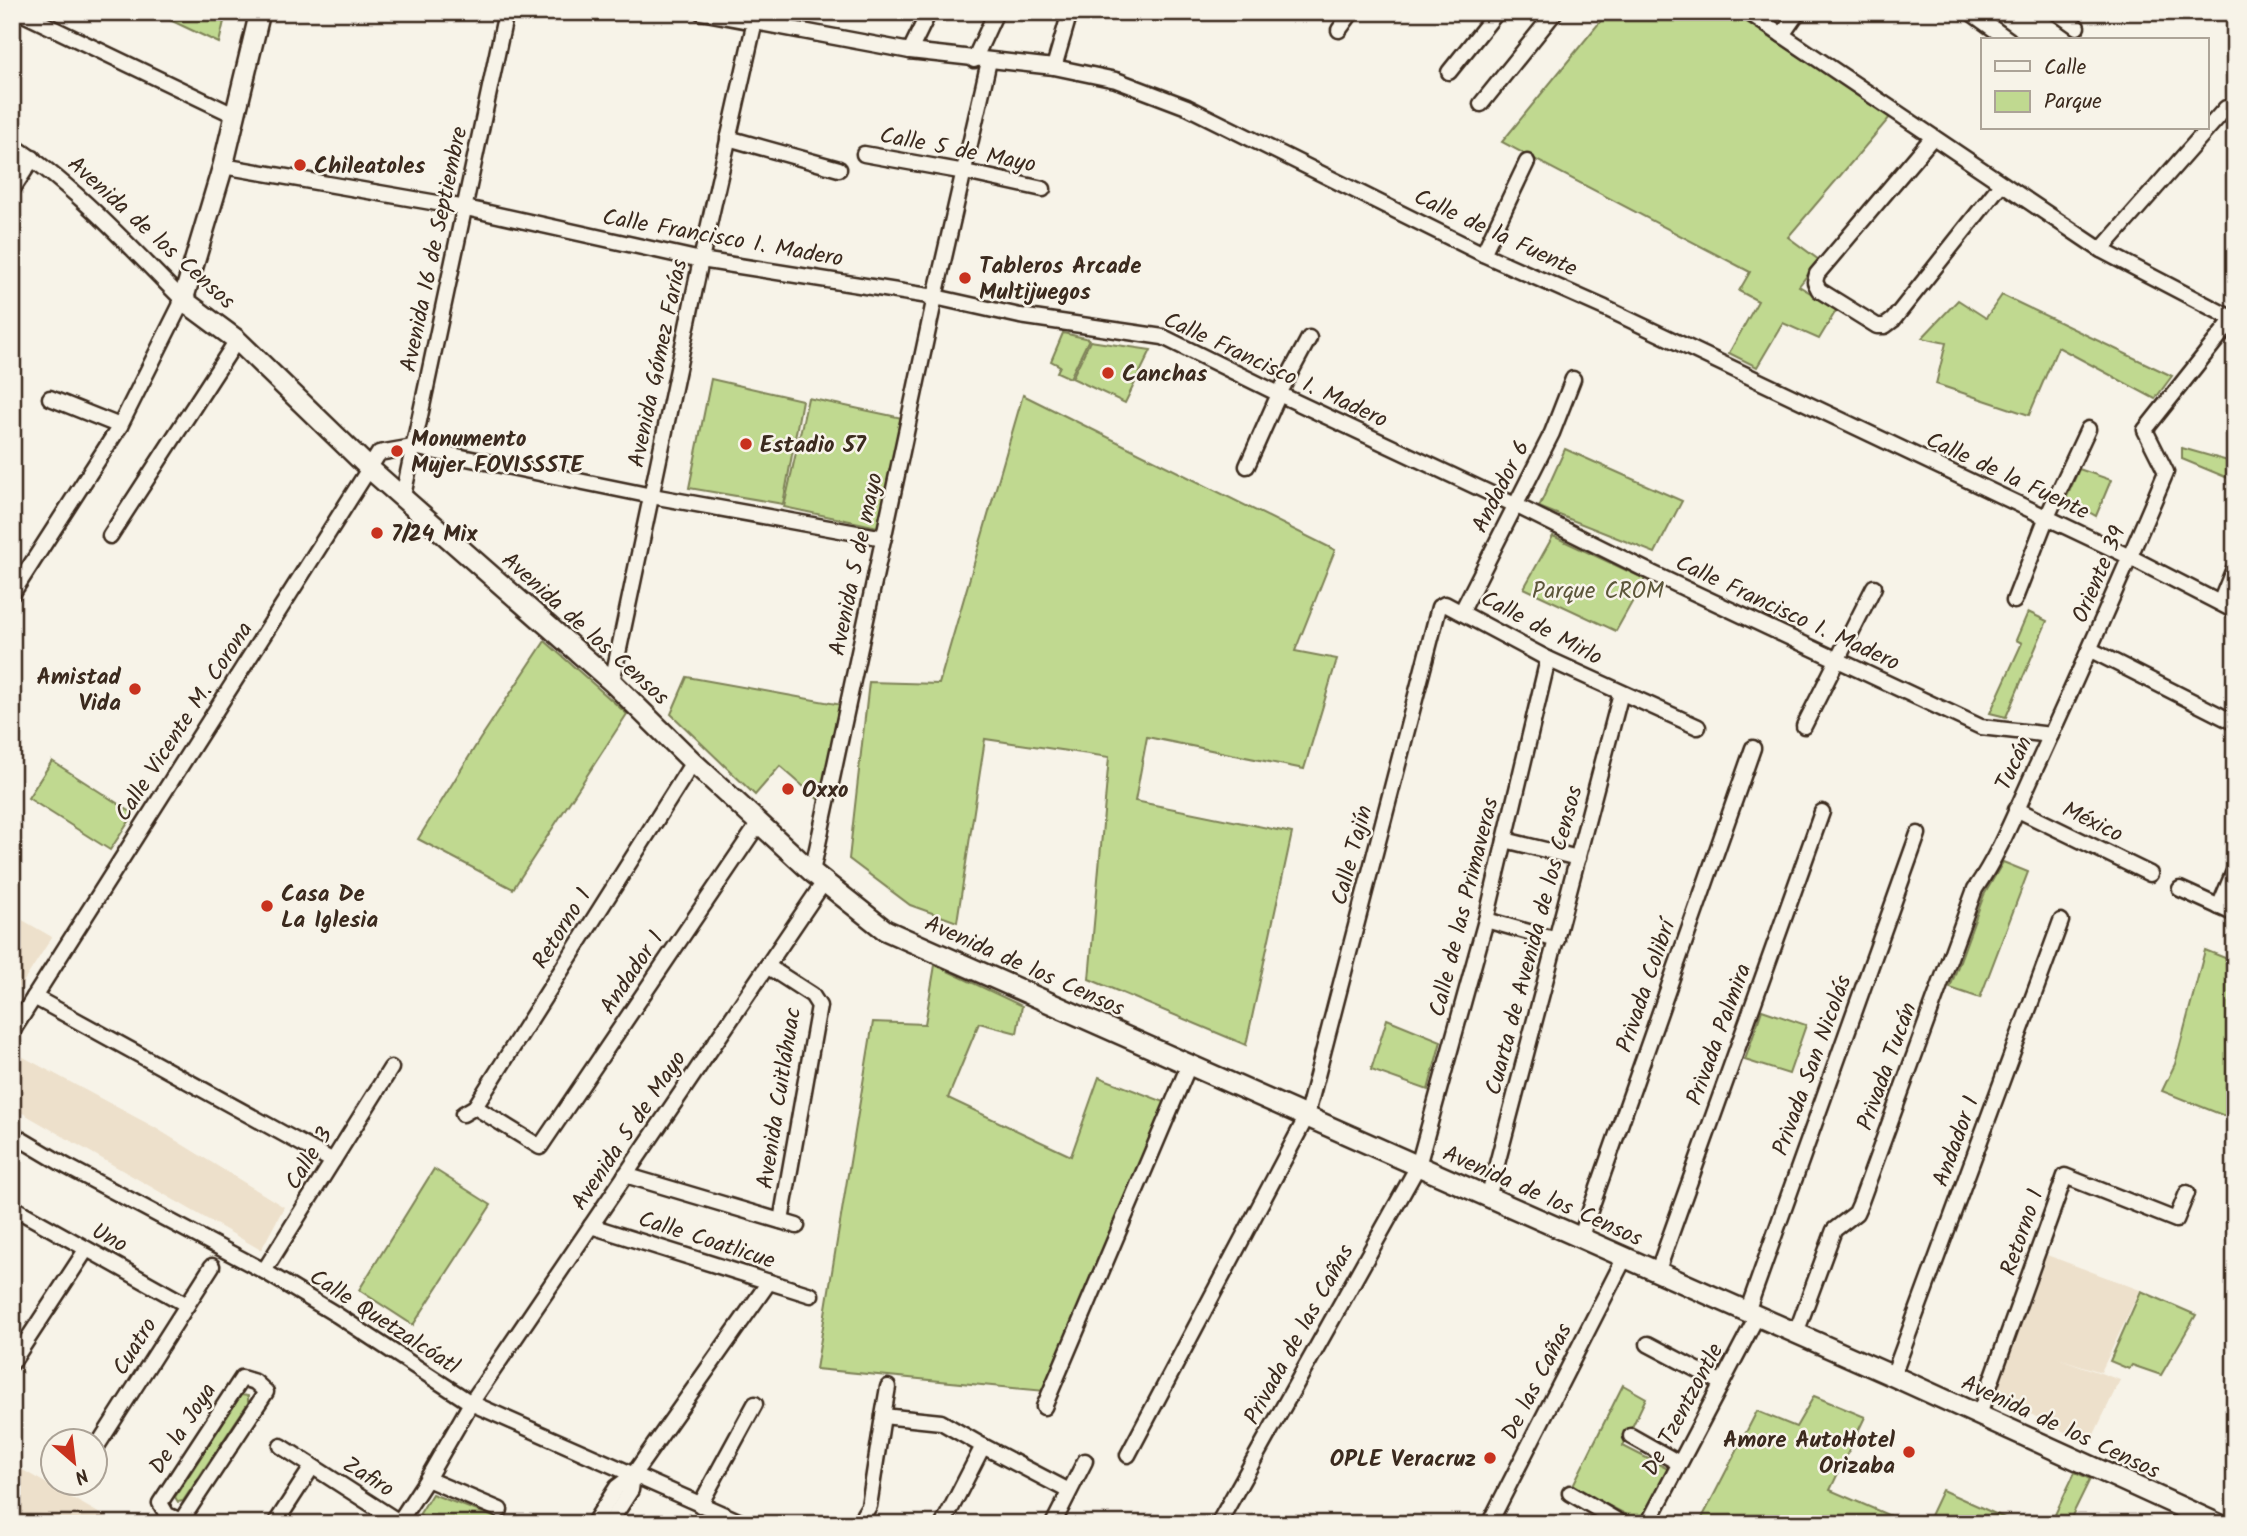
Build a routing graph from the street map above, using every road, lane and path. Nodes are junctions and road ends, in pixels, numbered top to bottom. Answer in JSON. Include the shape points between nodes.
{"nodes":[{"id":1,"x":19,"y":12,"type":"edge"},
{"id":2,"x":260,"y":12,"type":"edge"},
{"id":3,"x":506,"y":12,"type":"edge"},
{"id":4,"x":701,"y":12,"type":"edge"},
{"id":5,"x":929,"y":12,"type":"edge"},
{"id":6,"x":996,"y":12,"type":"edge"},
{"id":7,"x":1070,"y":12,"type":"edge"},
{"id":8,"x":1352,"y":12,"type":"edge"},
{"id":9,"x":1497,"y":12,"type":"edge"},
{"id":10,"x":1555,"y":12,"type":"edge"},
{"id":11,"x":1748,"y":12,"type":"edge"},
{"id":12,"x":1798,"y":12,"type":"edge"},
{"id":13,"x":1970,"y":12,"type":"edge"},
{"id":14,"x":2056,"y":12,"type":"edge"},
{"id":15,"x":756,"y":18,"type":"edge"},
{"id":16,"x":2077,"y":27,"type":"dead end"},
{"id":17,"x":1339,"y":30,"type":"dead end"},
{"id":18,"x":1782,"y":34,"type":"junction"},
{"id":19,"x":2006,"y":38,"type":"edge"},
{"id":20,"x":910,"y":51,"type":"junction"},
{"id":21,"x":974,"y":60,"type":"junction"},
{"id":22,"x":989,"y":61,"type":"junction"},
{"id":23,"x":1054,"y":67,"type":"junction"},
{"id":24,"x":1449,"y":72,"type":"dead end"},
{"id":25,"x":1481,"y":104,"type":"dead end"},
{"id":26,"x":2226,"y":108,"type":"dead end"},
{"id":27,"x":234,"y":115,"type":"junction"},
{"id":28,"x":2208,"y":128,"type":"edge"},
{"id":29,"x":2207,"y":130,"type":"edge"},
{"id":30,"x":1933,"y":137,"type":"junction"},
{"id":31,"x":728,"y":138,"type":"junction"},
{"id":32,"x":12,"y":145,"type":"edge"},
{"id":33,"x":864,"y":154,"type":"dead end"},
{"id":34,"x":33,"y":158,"type":"junction"},
{"id":35,"x":1527,"y":162,"type":"dead end"},
{"id":36,"x":223,"y":166,"type":"junction"},
{"id":37,"x":839,"y":169,"type":"dead end"},
{"id":38,"x":965,"y":172,"type":"junction"},
{"id":39,"x":2001,"y":184,"type":"junction"},
{"id":40,"x":1043,"y":189,"type":"dead end"},
{"id":41,"x":12,"y":190,"type":"edge"},
{"id":42,"x":466,"y":208,"type":"junction"},
{"id":43,"x":2101,"y":250,"type":"junction"},
{"id":44,"x":1483,"y":254,"type":"junction"},
{"id":45,"x":701,"y":260,"type":"junction"},
{"id":46,"x":935,"y":297,"type":"junction"},
{"id":47,"x":183,"y":300,"type":"junction"},
{"id":48,"x":2234,"y":320,"type":"edge"},
{"id":49,"x":1309,"y":338,"type":"dead end"},
{"id":50,"x":237,"y":340,"type":"junction"},
{"id":51,"x":1573,"y":379,"type":"dead end"},
{"id":52,"x":1279,"y":394,"type":"junction"},
{"id":53,"x":50,"y":398,"type":"dead end"},
{"id":54,"x":120,"y":426,"type":"junction"},
{"id":55,"x":2088,"y":429,"type":"dead end"},
{"id":56,"x":413,"y":446,"type":"junction"},
{"id":57,"x":1247,"y":466,"type":"dead end"},
{"id":58,"x":370,"y":469,"type":"junction"},
{"id":59,"x":403,"y":496,"type":"junction"},
{"id":60,"x":652,"y":496,"type":"junction"},
{"id":61,"x":1515,"y":505,"type":"junction"},
{"id":62,"x":2046,"y":519,"type":"junction"},
{"id":63,"x":110,"y":536,"type":"dead end"},
{"id":64,"x":884,"y":538,"type":"junction"},
{"id":65,"x":2130,"y":557,"type":"junction"},
{"id":66,"x":2235,"y":566,"type":"edge"},
{"id":67,"x":1874,"y":587,"type":"dead end"},
{"id":68,"x":12,"y":594,"type":"edge"},
{"id":69,"x":2014,"y":601,"type":"dead end"},
{"id":70,"x":2220,"y":603,"type":"junction"},
{"id":71,"x":1441,"y":605,"type":"joint"},
{"id":72,"x":1462,"y":611,"type":"junction"},
{"id":73,"x":2235,"y":611,"type":"edge"},
{"id":74,"x":2091,"y":650,"type":"junction"},
{"id":75,"x":1837,"y":658,"type":"junction"},
{"id":76,"x":1548,"y":659,"type":"junction"},
{"id":77,"x":612,"y":682,"type":"junction"},
{"id":78,"x":1621,"y":693,"type":"junction"},
{"id":79,"x":2235,"y":723,"type":"edge"},
{"id":80,"x":1804,"y":726,"type":"dead end"},
{"id":81,"x":1698,"y":727,"type":"dead end"},
{"id":82,"x":2050,"y":736,"type":"junction"},
{"id":83,"x":1753,"y":748,"type":"dead end"},
{"id":84,"x":693,"y":762,"type":"junction"},
{"id":85,"x":2016,"y":809,"type":"junction"},
{"id":86,"x":1822,"y":812,"type":"dead end"},
{"id":87,"x":759,"y":823,"type":"junction"},
{"id":88,"x":1918,"y":835,"type":"dead end"},
{"id":89,"x":1505,"y":840,"type":"junction"},
{"id":90,"x":1578,"y":858,"type":"junction"},
{"id":91,"x":2235,"y":869,"type":"edge"},
{"id":92,"x":2150,"y":874,"type":"dead end"},
{"id":93,"x":818,"y":877,"type":"junction"},
{"id":94,"x":2180,"y":889,"type":"dead end"},
{"id":95,"x":2219,"y":907,"type":"junction"},
{"id":96,"x":2235,"y":914,"type":"edge"},
{"id":97,"x":1486,"y":920,"type":"junction"},
{"id":98,"x":2061,"y":921,"type":"dead end"},
{"id":99,"x":1557,"y":940,"type":"junction"},
{"id":100,"x":767,"y":966,"type":"junction"},
{"id":101,"x":34,"y":997,"type":"junction"},
{"id":102,"x":12,"y":1032,"type":"edge"},
{"id":103,"x":1189,"y":1066,"type":"junction"},
{"id":104,"x":391,"y":1068,"type":"dead end"},
{"id":105,"x":1306,"y":1118,"type":"junction"},
{"id":106,"x":12,"y":1134,"type":"edge"},
{"id":107,"x":540,"y":1147,"type":"joint"},
{"id":108,"x":333,"y":1161,"type":"junction"},
{"id":109,"x":1418,"y":1166,"type":"junction"},
{"id":110,"x":625,"y":1175,"type":"junction"},
{"id":111,"x":2187,"y":1193,"type":"dead end"},
{"id":112,"x":1488,"y":1198,"type":"junction"},
{"id":113,"x":12,"y":1207,"type":"edge"},
{"id":114,"x":781,"y":1221,"type":"junction"},
{"id":115,"x":591,"y":1226,"type":"junction"},
{"id":116,"x":797,"y":1226,"type":"dead end"},
{"id":117,"x":1580,"y":1239,"type":"junction"},
{"id":118,"x":86,"y":1250,"type":"junction"},
{"id":119,"x":1624,"y":1259,"type":"junction"},
{"id":120,"x":212,"y":1266,"type":"dead end"},
{"id":121,"x":264,"y":1271,"type":"junction"},
{"id":122,"x":1657,"y":1273,"type":"junction"},
{"id":123,"x":769,"y":1282,"type":"junction"},
{"id":124,"x":811,"y":1295,"type":"dead end"},
{"id":125,"x":187,"y":1304,"type":"junction"},
{"id":126,"x":1752,"y":1314,"type":"junction"},
{"id":127,"x":1796,"y":1333,"type":"junction"},
{"id":128,"x":1648,"y":1344,"type":"dead end"},
{"id":129,"x":12,"y":1363,"type":"edge"},
{"id":130,"x":1893,"y":1376,"type":"junction"},
{"id":131,"x":1722,"y":1383,"type":"junction"},
{"id":132,"x":888,"y":1387,"type":"dead end"},
{"id":133,"x":471,"y":1403,"type":"junction"},
{"id":134,"x":755,"y":1404,"type":"dead end"},
{"id":135,"x":1044,"y":1407,"type":"dead end"},
{"id":136,"x":1979,"y":1415,"type":"junction"},
{"id":137,"x":883,"y":1416,"type":"junction"},
{"id":138,"x":108,"y":1429,"type":"edge"},
{"id":139,"x":1630,"y":1436,"type":"dead end"},
{"id":140,"x":983,"y":1446,"type":"junction"},
{"id":141,"x":281,"y":1447,"type":"dead end"},
{"id":142,"x":1128,"y":1455,"type":"dead end"},
{"id":143,"x":1086,"y":1461,"type":"dead end"},
{"id":144,"x":1679,"y":1463,"type":"junction"},
{"id":145,"x":312,"y":1467,"type":"junction"},
{"id":146,"x":633,"y":1475,"type":"junction"},
{"id":147,"x":427,"y":1479,"type":"junction"},
{"id":148,"x":1069,"y":1491,"type":"junction"},
{"id":149,"x":1570,"y":1493,"type":"dead end"},
{"id":150,"x":700,"y":1505,"type":"junction"},
{"id":151,"x":500,"y":1510,"type":"dead end"},
{"id":152,"x":718,"y":1518,"type":"edge"},
{"id":153,"x":2186,"y":1518,"type":"edge"},
{"id":154,"x":180,"y":1522,"type":"edge"},
{"id":155,"x":401,"y":1523,"type":"edge"},
{"id":156,"x":275,"y":1524,"type":"edge"},
{"id":157,"x":593,"y":1524,"type":"edge"},
{"id":158,"x":609,"y":1524,"type":"edge"},
{"id":159,"x":745,"y":1524,"type":"edge"},
{"id":160,"x":858,"y":1524,"type":"edge"},
{"id":161,"x":943,"y":1524,"type":"edge"},
{"id":162,"x":1053,"y":1524,"type":"edge"},
{"id":163,"x":1218,"y":1524,"type":"edge"},
{"id":164,"x":1489,"y":1524,"type":"edge"},
{"id":165,"x":1623,"y":1524,"type":"edge"},
{"id":166,"x":1648,"y":1524,"type":"edge"},
{"id":167,"x":2218,"y":1524,"type":"edge"}],
"edges":[{"from":1,"to":27,"type":"street"},
{"from":2,"to":27,"type":"street"},
{"from":3,"to":42,"type":"street","name":"Avenida 16 de Septiembre"},
{"from":4,"to":15,"type":"street","name":"Calle de la Fuente"},
{"from":5,"to":20,"type":"street"},
{"from":6,"to":21,"type":"street"},
{"from":7,"to":23,"type":"street"},
{"from":8,"to":17,"type":"street"},
{"from":9,"to":24,"type":"street"},
{"from":10,"to":25,"type":"street"},
{"from":11,"to":18,"type":"street"},
{"from":12,"to":18,"type":"street"},
{"from":13,"to":19,"type":"street"},
{"from":14,"to":16,"type":"street"},
{"from":15,"to":20,"type":"street","name":"Calle de la Fuente"},
{"from":15,"to":31,"type":"street","name":"Avenida Gómez Farías"},
{"from":18,"to":30,"type":"street"},
{"from":20,"to":21,"type":"street","name":"Calle de la Fuente"},
{"from":21,"to":22,"type":"street","name":"Calle de la Fuente"},
{"from":22,"to":23,"type":"street","name":"Calle de la Fuente"},
{"from":22,"to":38,"type":"street","name":"Avenida 5 de mayo"},
{"from":23,"to":44,"type":"street","name":"Calle de la Fuente","via":[[1116,80],[1187,107]]},
{"from":26,"to":28,"type":"street"},
{"from":27,"to":36,"type":"street"},
{"from":29,"to":43,"type":"street"},
{"from":30,"to":39,"type":"street"},
{"from":30,"to":39,"type":"street","via":[[1817,274],[1819,290],[1877,326],[1885,326]]},
{"from":31,"to":37,"type":"street"},
{"from":31,"to":45,"type":"street","name":"Avenida Gómez Farías"},
{"from":32,"to":34,"type":"street","name":"Avenida de los Censos"},
{"from":33,"to":38,"type":"street","name":"Calle 5 de Mayo"},
{"from":34,"to":41,"type":"street"},
{"from":34,"to":47,"type":"street","name":"Avenida de los Censos"},
{"from":35,"to":44,"type":"street"},
{"from":36,"to":42,"type":"street","name":"Calle Francisco I. Madero"},
{"from":36,"to":47,"type":"street"},
{"from":38,"to":40,"type":"street","name":"Calle 5 de Mayo"},
{"from":38,"to":46,"type":"street","name":"Avenida 5 de mayo"},
{"from":39,"to":43,"type":"street"},
{"from":42,"to":45,"type":"street","name":"Calle Francisco I. Madero"},
{"from":42,"to":56,"type":"street","name":"Avenida 16 de Septiembre"},
{"from":43,"to":48,"type":"street"},
{"from":44,"to":62,"type":"street","name":"Calle de la Fuente"},
{"from":45,"to":46,"type":"street","name":"Calle Francisco I. Madero"},
{"from":45,"to":60,"type":"street","name":"Avenida Gómez Farías"},
{"from":46,"to":52,"type":"street","name":"Calle Francisco I. Madero","via":[[1020,316],[1163,337]]},
{"from":46,"to":64,"type":"street","name":"Avenida 5 de mayo"},
{"from":47,"to":50,"type":"street","name":"Avenida de los Censos"},
{"from":47,"to":54,"type":"street"},
{"from":48,"to":65,"type":"street","name":"Oriente 39","via":[[2145,430],[2166,472]]},
{"from":49,"to":52,"type":"street"},
{"from":50,"to":58,"type":"street","name":"Avenida de los Censos"},
{"from":50,"to":63,"type":"street"},
{"from":51,"to":61,"type":"street","name":"Andador 6","via":[[1552,433]]},
{"from":52,"to":57,"type":"street"},
{"from":52,"to":61,"type":"street","name":"Calle Francisco I. Madero"},
{"from":53,"to":54,"type":"street"},
{"from":54,"to":68,"type":"street"},
{"from":55,"to":62,"type":"street"},
{"from":56,"to":58,"type":"street","via":[[379,453]]},
{"from":56,"to":59,"type":"street","name":"Avenida 16 de Septiembre"},
{"from":56,"to":60,"type":"street"},
{"from":58,"to":59,"type":"street","name":"Avenida de los Censos"},
{"from":58,"to":101,"type":"street","name":"Calle Vicente M. Corona"},
{"from":59,"to":77,"type":"street","name":"Avenida de los Censos"},
{"from":60,"to":64,"type":"street"},
{"from":60,"to":77,"type":"street","name":"Avenida Gómez Farías"},
{"from":61,"to":72,"type":"street","name":"Andador 6"},
{"from":61,"to":75,"type":"street","name":"Calle Francisco I. Madero"},
{"from":62,"to":65,"type":"street","name":"Calle de la Fuente"},
{"from":62,"to":69,"type":"street"},
{"from":64,"to":93,"type":"street","name":"Avenida 5 de mayo"},
{"from":65,"to":70,"type":"street","name":"Calle de la Fuente"},
{"from":65,"to":74,"type":"street","name":"Oriente 39"},
{"from":66,"to":70,"type":"street"},
{"from":67,"to":75,"type":"street"},
{"from":70,"to":73,"type":"street","name":"Calle de la Fuente"},
{"from":71,"to":72,"type":"street","name":"Calle de Mirlo"},
{"from":71,"to":105,"type":"street","name":"Calle Tajín"},
{"from":72,"to":76,"type":"street","name":"Calle de Mirlo"},
{"from":74,"to":79,"type":"street"},
{"from":74,"to":82,"type":"street","name":"Oriente 39"},
{"from":75,"to":80,"type":"street"},
{"from":75,"to":82,"type":"street","name":"Calle Francisco I. Madero","via":[[1980,727]]},
{"from":76,"to":78,"type":"street","name":"Calle de Mirlo"},
{"from":76,"to":89,"type":"street","name":"Calle de las Primaveras"},
{"from":77,"to":84,"type":"street","name":"Avenida de los Censos"},
{"from":78,"to":81,"type":"street","name":"Calle de Mirlo"},
{"from":78,"to":90,"type":"street","name":"Cuarta de Avenida de los Censos"},
{"from":82,"to":85,"type":"street","name":"Tucán"},
{"from":83,"to":117,"type":"street","name":"Privada Colibrí"},
{"from":84,"to":87,"type":"street","name":"Avenida de los Censos"},
{"from":84,"to":107,"type":"street","name":"Retorno 1","via":[[469,1111]]},
{"from":85,"to":92,"type":"street","name":"México"},
{"from":85,"to":127,"type":"street","name":"Privada Tucán","via":[[1995,861],[1975,890],[1860,1204],[1856,1213],[1834,1230]]},
{"from":86,"to":122,"type":"street","name":"Privada Palmira"},
{"from":87,"to":93,"type":"street","name":"Avenida de los Censos"},
{"from":87,"to":107,"type":"street","name":"Andador 1"},
{"from":88,"to":126,"type":"street","name":"Privada San Nicolás"},
{"from":89,"to":90,"type":"street"},
{"from":89,"to":97,"type":"street","name":"Calle de las Primaveras"},
{"from":90,"to":99,"type":"street","name":"Cuarta de Avenida de los Censos"},
{"from":91,"to":95,"type":"street"},
{"from":93,"to":100,"type":"street","name":"Avenida 5 de Mayo"},
{"from":93,"to":103,"type":"street","name":"Avenida de los Censos","via":[[886,930]]},
{"from":94,"to":95,"type":"street"},
{"from":95,"to":96,"type":"street"},
{"from":97,"to":99,"type":"street"},
{"from":97,"to":109,"type":"street","name":"Calle de las Primaveras"},
{"from":98,"to":130,"type":"street","name":"Andador 1"},
{"from":99,"to":112,"type":"street","name":"Cuarta de Avenida de los Censos"},
{"from":100,"to":110,"type":"street","name":"Avenida 5 de Mayo"},
{"from":100,"to":114,"type":"street","name":"Avenida Cuitláhuac","via":[[811,995],[819,1006]]},
{"from":101,"to":102,"type":"street","name":"Calle Vicente M. Corona"},
{"from":101,"to":108,"type":"street"},
{"from":103,"to":105,"type":"street","name":"Avenida de los Censos"},
{"from":103,"to":135,"type":"street"},
{"from":104,"to":108,"type":"street","name":"Calle 3"},
{"from":105,"to":109,"type":"street","name":"Avenida de los Censos"},
{"from":105,"to":142,"type":"street","name":"Calle Tajín"},
{"from":106,"to":121,"type":"street","name":"Calle Quetzalcóatl"},
{"from":108,"to":121,"type":"street","name":"Calle 3"},
{"from":109,"to":112,"type":"street","name":"Avenida de los Censos"},
{"from":109,"to":163,"type":"street","name":"Privada de las Cañas"},
{"from":110,"to":114,"type":"street"},
{"from":110,"to":115,"type":"street","name":"Avenida 5 de Mayo"},
{"from":111,"to":136,"type":"street","name":"Retorno 1","via":[[2176,1220],[2064,1176]]},
{"from":112,"to":117,"type":"street","name":"Avenida de los Censos"},
{"from":113,"to":118,"type":"street","name":"Uno"},
{"from":114,"to":116,"type":"street"},
{"from":115,"to":123,"type":"street","name":"Calle Coatlicue"},
{"from":115,"to":133,"type":"street","name":"Avenida 5 de Mayo"},
{"from":117,"to":119,"type":"street","name":"Avenida de los Censos"},
{"from":118,"to":125,"type":"street","name":"Uno"},
{"from":118,"to":129,"type":"street"},
{"from":119,"to":122,"type":"street","name":"Avenida de los Censos"},
{"from":119,"to":164,"type":"street","name":"De las Cañas"},
{"from":120,"to":125,"type":"street","name":"Cuatro"},
{"from":121,"to":133,"type":"street","name":"Calle Quetzalcóatl"},
{"from":122,"to":126,"type":"street","name":"Avenida de los Censos"},
{"from":123,"to":124,"type":"street","name":"Calle Coatlicue"},
{"from":123,"to":146,"type":"street"},
{"from":125,"to":138,"type":"street","name":"Cuatro"},
{"from":126,"to":127,"type":"street","name":"Avenida de los Censos"},
{"from":126,"to":131,"type":"street","name":"De Tzentzontle"},
{"from":127,"to":130,"type":"street","name":"Avenida de los Censos"},
{"from":128,"to":131,"type":"street"},
{"from":130,"to":136,"type":"street","name":"Avenida de los Censos"},
{"from":131,"to":144,"type":"street","name":"De Tzentzontle"},
{"from":132,"to":137,"type":"street"},
{"from":133,"to":146,"type":"street","name":"Calle Quetzalcóatl"},
{"from":133,"to":147,"type":"street"},
{"from":134,"to":150,"type":"street"},
{"from":136,"to":153,"type":"street","name":"Avenida de los Censos"},
{"from":137,"to":140,"type":"street","via":[[941,1422]]},
{"from":137,"to":160,"type":"street","via":[[869,1506]]},
{"from":139,"to":144,"type":"street"},
{"from":140,"to":148,"type":"street"},
{"from":140,"to":161,"type":"street"},
{"from":141,"to":145,"type":"street","name":"Zafiro"},
{"from":143,"to":148,"type":"street"},
{"from":144,"to":166,"type":"street","name":"De Tzentzontle"},
{"from":145,"to":155,"type":"street","name":"Zafiro"},
{"from":145,"to":156,"type":"street"},
{"from":146,"to":150,"type":"street","name":"Calle Quetzalcóatl"},
{"from":146,"to":157,"type":"street","via":[[617,1487]]},
{"from":146,"to":158,"type":"street","via":[[631,1490]]},
{"from":147,"to":151,"type":"street"},
{"from":147,"to":155,"type":"street"},
{"from":148,"to":162,"type":"street"},
{"from":149,"to":165,"type":"street"},
{"from":150,"to":152,"type":"street","name":"Calle Quetzalcóatl"},
{"from":152,"to":159,"type":"street","name":"Calle Quetzalcóatl"},
{"from":153,"to":167,"type":"street","name":"Avenida de los Censos"},
{"from":154,"to":154,"type":"street","name":"De la Joya","via":[[266,1392],[255,1382],[242,1378],[160,1503],[167,1515]]}]}
